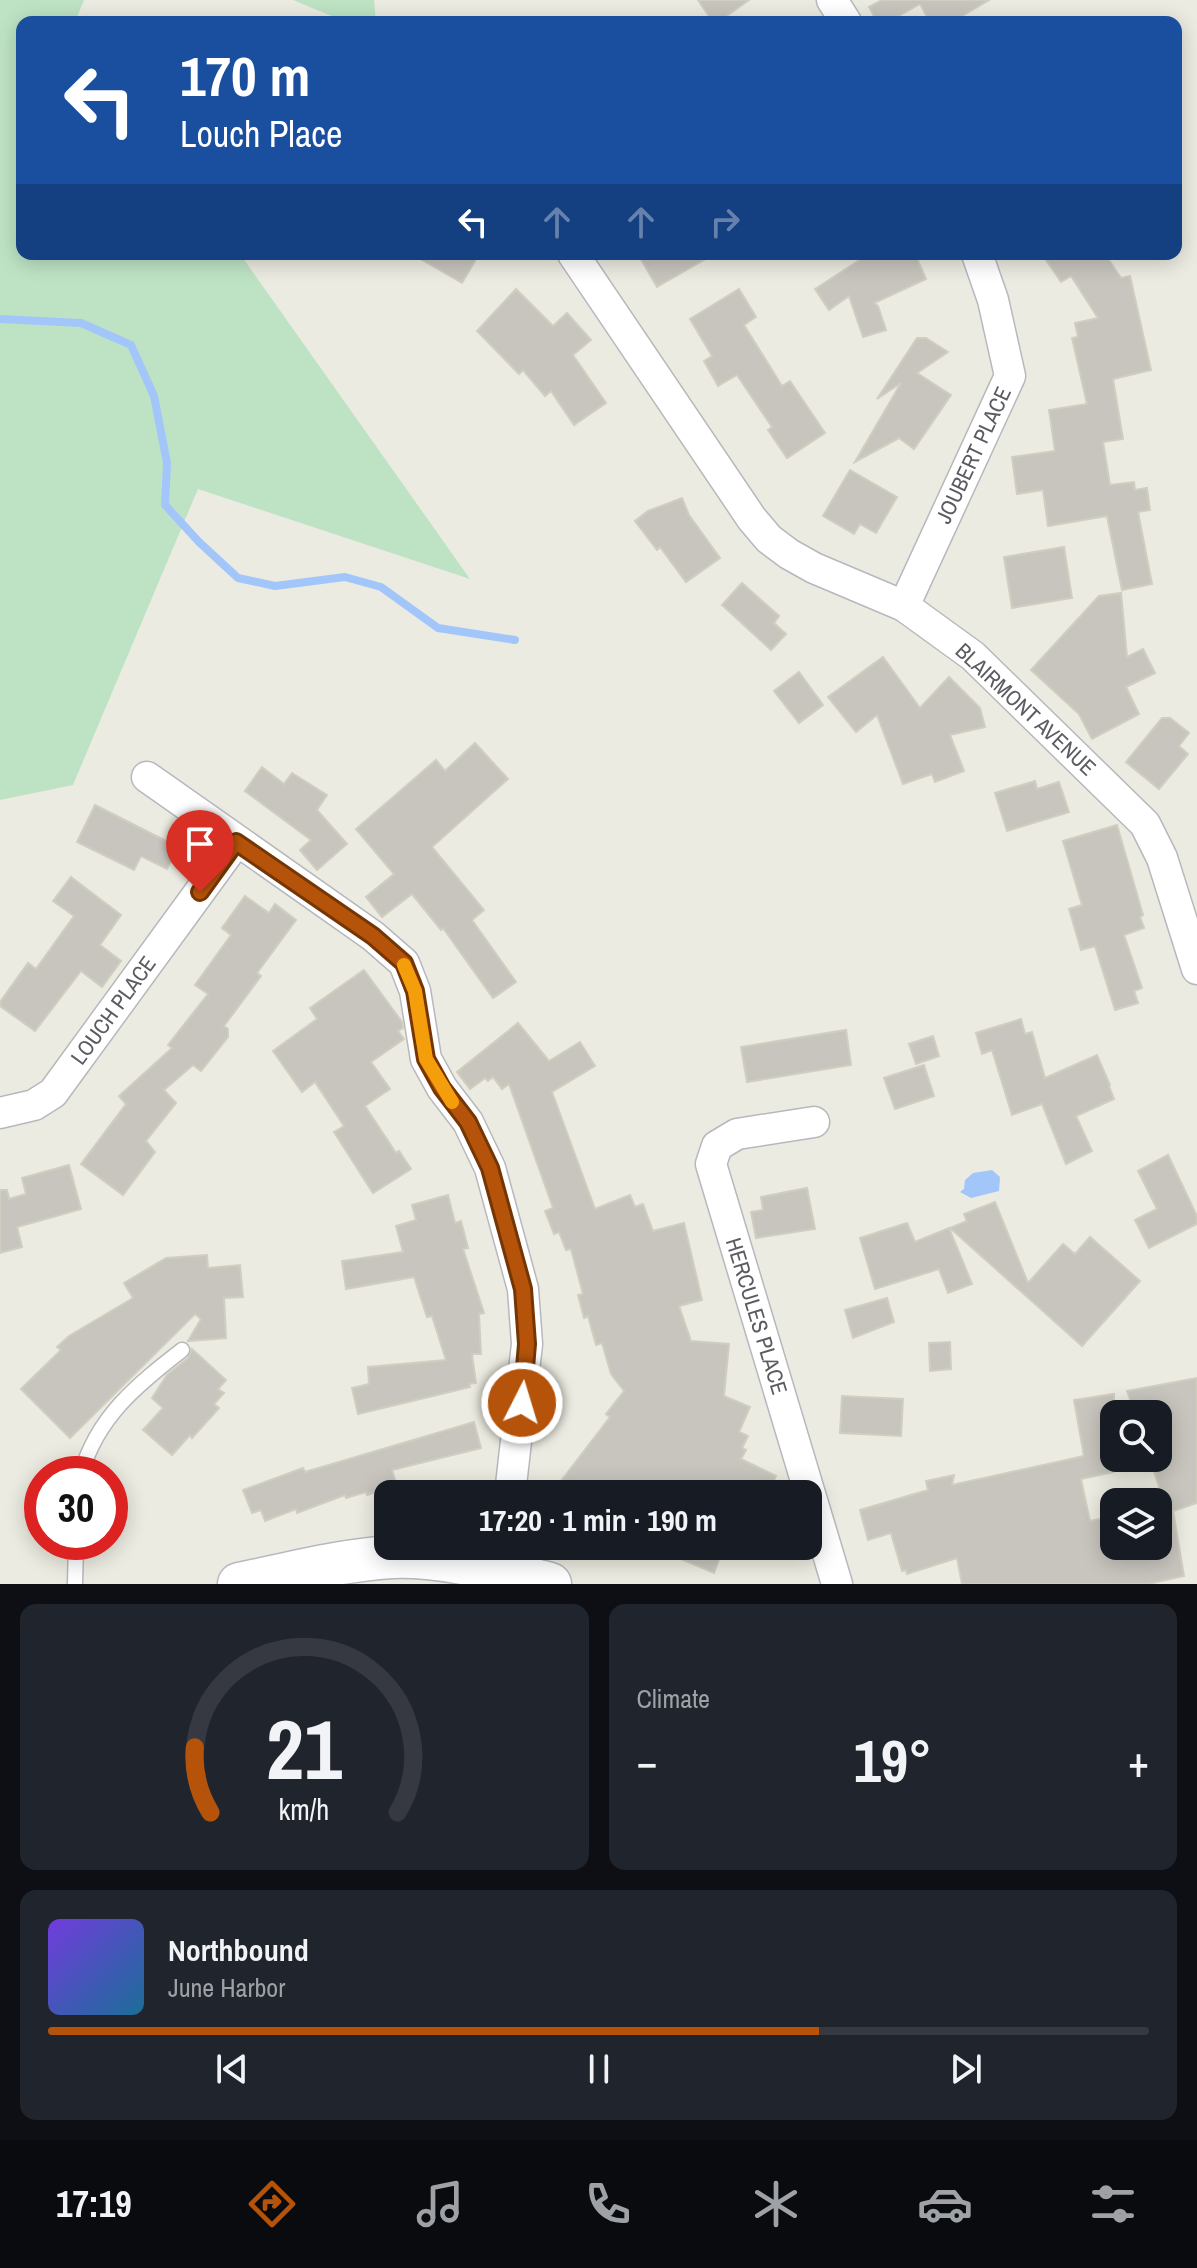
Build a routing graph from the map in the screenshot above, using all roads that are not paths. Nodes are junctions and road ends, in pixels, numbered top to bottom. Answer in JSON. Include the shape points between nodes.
{"nodes":[{"id":1,"x":577,"y":260,"type":"edge"},
{"id":2,"x":979,"y":260,"type":"edge"},
{"id":3,"x":904,"y":606,"type":"junction"},
{"id":4,"x":147,"y":777,"type":"dead end"},
{"id":5,"x":236,"y":842,"type":"junction"},
{"id":6,"x":1197,"y":969,"type":"edge"},
{"id":7,"x":0,"y":1113,"type":"edge"},
{"id":8,"x":814,"y":1122,"type":"dead end"},
{"id":9,"x":182,"y":1350,"type":"dead end"},
{"id":10,"x":86,"y":1456,"type":"edge"},
{"id":11,"x":512,"y":1480,"type":"edge"},
{"id":12,"x":74,"y":1560,"type":"edge"},
{"id":13,"x":374,"y":1560,"type":"edge"},
{"id":14,"x":438,"y":1560,"type":"edge"},
{"id":15,"x":478,"y":1560,"type":"edge"},
{"id":16,"x":504,"y":1560,"type":"edge"},
{"id":17,"x":75,"y":1584,"type":"edge"},
{"id":18,"x":239,"y":1584,"type":"edge"},
{"id":19,"x":550,"y":1584,"type":"edge"},
{"id":20,"x":837,"y":1584,"type":"edge"}],
"edges":[{"from":1,"to":3,"type":"street","name":"BLAIRMONT AVENUE","via":[[769,539],[814,568]]},
{"from":2,"to":3,"type":"street","name":"JOUBERT PLACE","via":[[1010,376]]},
{"from":3,"to":6,"type":"street","name":"BLAIRMONT AVENUE","via":[[973,656],[1145,824],[1162,858]]},
{"from":4,"to":5,"type":"street"},
{"from":5,"to":7,"type":"street","name":"LOUCH PLACE","via":[[53,1093],[34,1105]]},
{"from":5,"to":11,"type":"street","via":[[404,963],[415,991],[426,1059],[468,1122],[490,1168],[523,1289],[527,1344]]},
{"from":8,"to":20,"type":"street","name":"HERCULES PLACE","via":[[737,1134],[717,1146],[711,1164]]},
{"from":9,"to":10,"type":"lane","via":[[135,1386]]},
{"from":12,"to":17,"type":"lane"},
{"from":13,"to":18,"type":"main road"},
{"from":14,"to":15,"type":"main road"},
{"from":16,"to":19,"type":"main road"}]}
